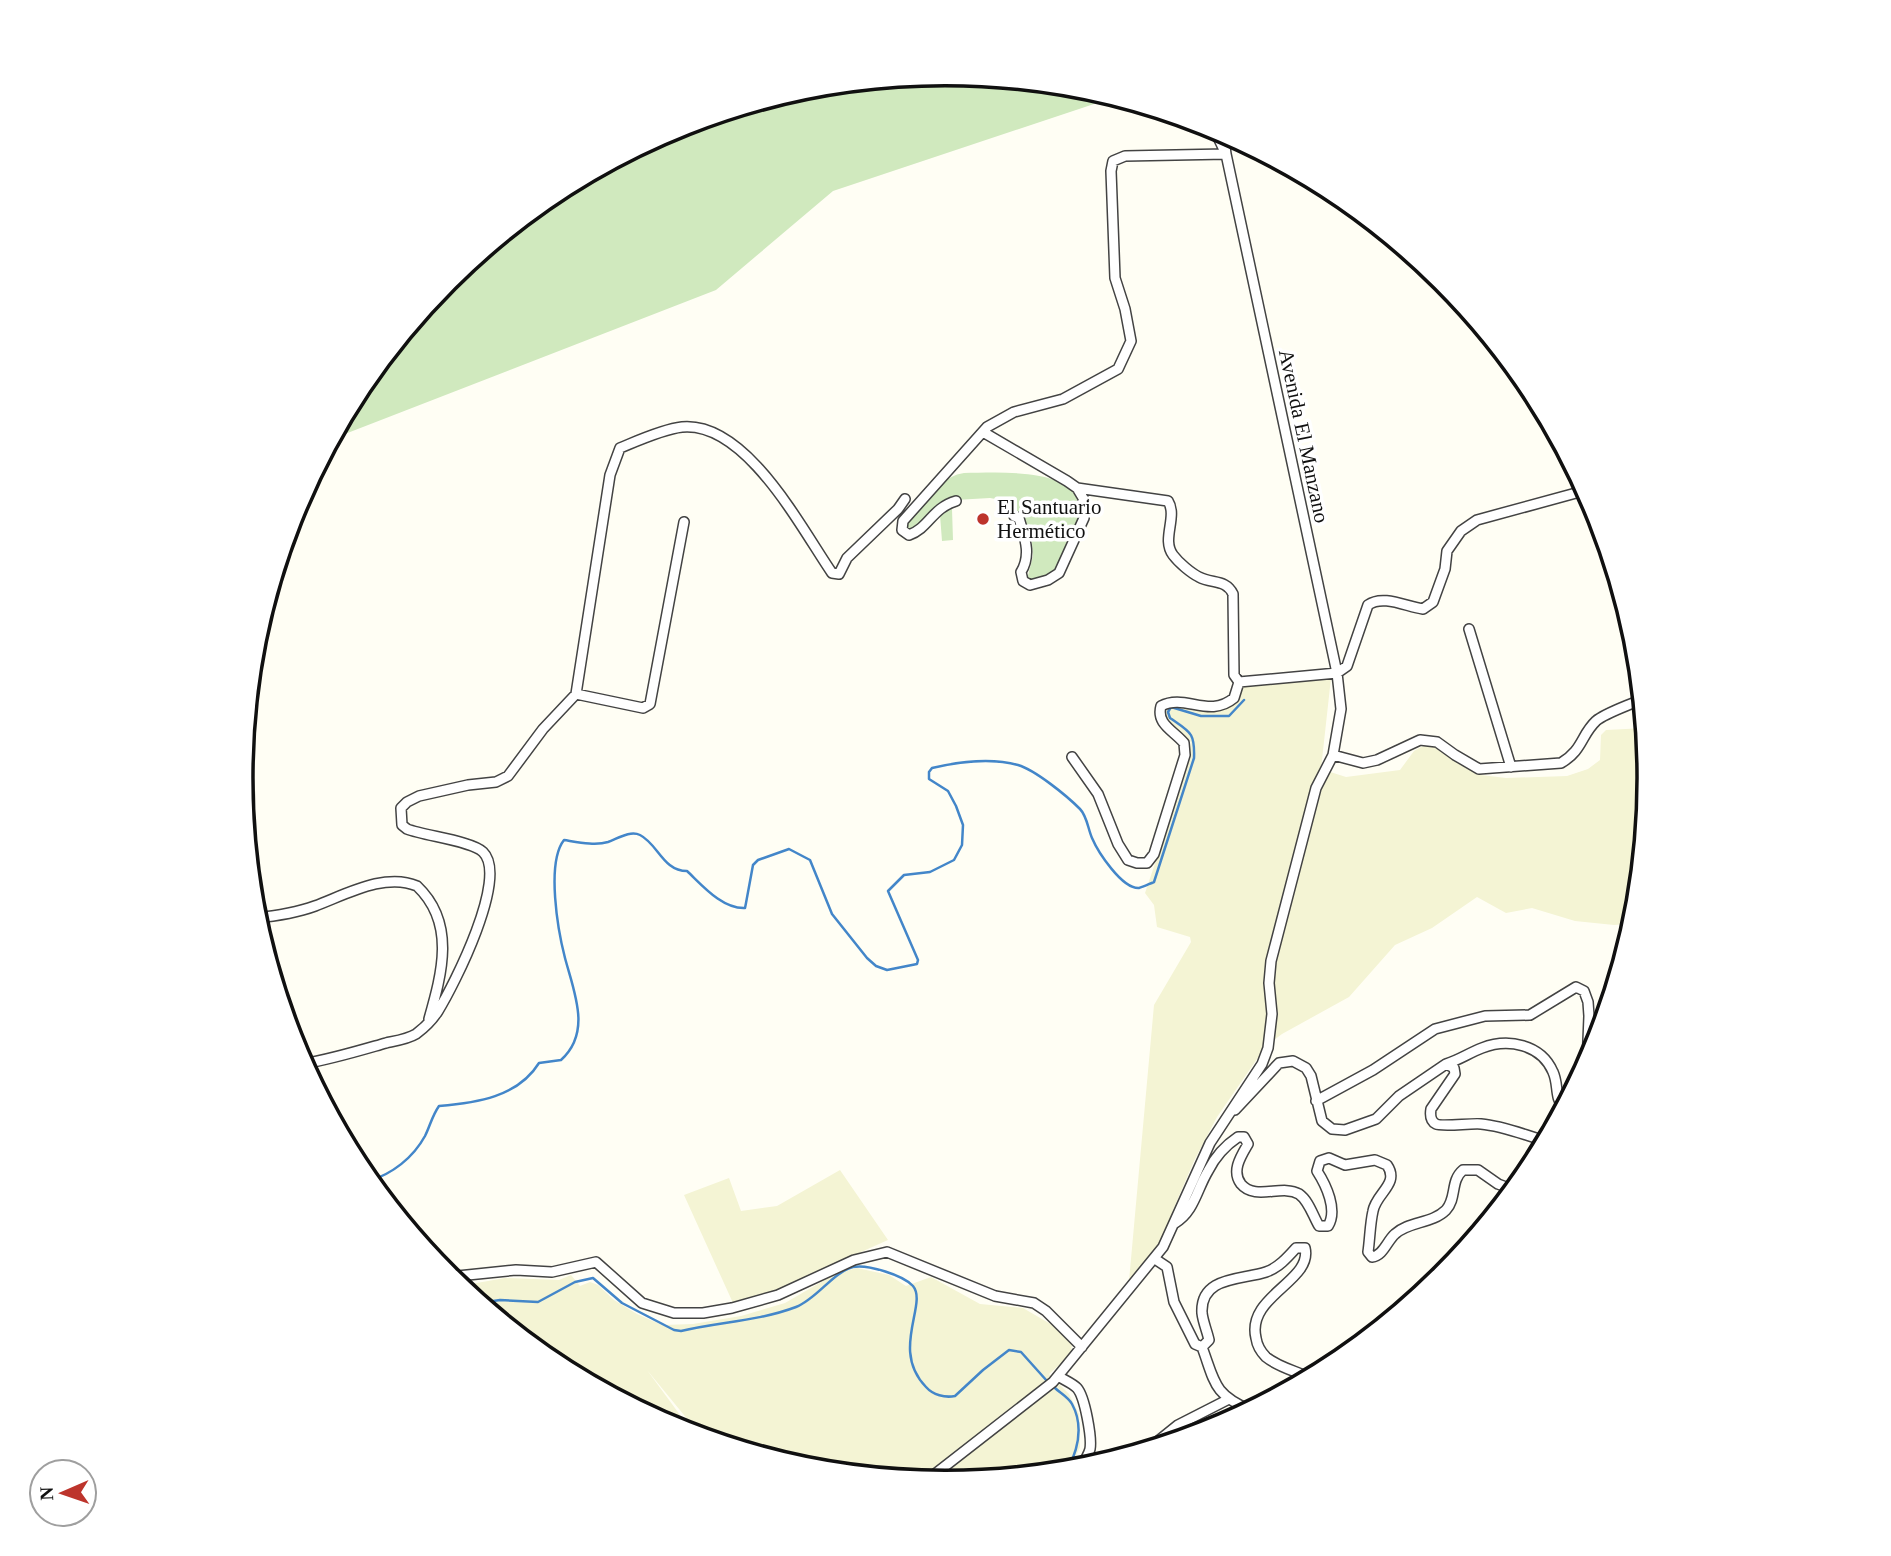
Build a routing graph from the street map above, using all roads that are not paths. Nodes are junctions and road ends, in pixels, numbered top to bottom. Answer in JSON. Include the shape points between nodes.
{"nodes":[{"id":1,"x":1221,"y":143,"type":"edge"},
{"id":2,"x":1225,"y":145,"type":"edge"},
{"id":3,"x":1226,"y":153,"type":"junction"},
{"id":4,"x":983,"y":432,"type":"junction"},
{"id":5,"x":1077,"y":488,"type":"junction"},
{"id":6,"x":1576,"y":493,"type":"edge"},
{"id":7,"x":905,"y":499,"type":"dead end"},
{"id":8,"x":956,"y":501,"type":"dead end"},
{"id":9,"x":1014,"y":516,"type":"dead end"},
{"id":10,"x":684,"y":522,"type":"dead end"},
{"id":11,"x":1469,"y":629,"type":"dead end"},
{"id":12,"x":1337,"y":673,"type":"junction"},
{"id":13,"x":1239,"y":682,"type":"junction"},
{"id":14,"x":576,"y":694,"type":"junction"},
{"id":15,"x":1633,"y":703,"type":"edge"},
{"id":16,"x":1334,"y":755,"type":"junction"},
{"id":17,"x":1072,"y":757,"type":"dead end"},
{"id":18,"x":1511,"y":767,"type":"junction"},
{"id":19,"x":268,"y":916,"type":"edge"},
{"id":20,"x":428,"y":1024,"type":"junction"},
{"id":21,"x":1587,"y":1037,"type":"edge"},
{"id":22,"x":315,"y":1062,"type":"edge"},
{"id":23,"x":1446,"y":1064,"type":"junction"},
{"id":24,"x":1558,"y":1100,"type":"edge"},
{"id":25,"x":1316,"y":1101,"type":"junction"},
{"id":26,"x":1225,"y":1118,"type":"junction"},
{"id":27,"x":1536,"y":1138,"type":"edge"},
{"id":28,"x":1504,"y":1186,"type":"edge"},
{"id":29,"x":1175,"y":1223,"type":"junction"},
{"id":30,"x":1155,"y":1259,"type":"junction"},
{"id":31,"x":465,"y":1275,"type":"edge"},
{"id":32,"x":1082,"y":1347,"type":"junction"},
{"id":33,"x":1202,"y":1347,"type":"junction"},
{"id":34,"x":1299,"y":1373,"type":"edge"},
{"id":35,"x":1058,"y":1376,"type":"junction"},
{"id":36,"x":1227,"y":1400,"type":"junction"},
{"id":37,"x":1239,"y":1405,"type":"edge"},
{"id":38,"x":1165,"y":1435,"type":"edge"},
{"id":39,"x":1087,"y":1456,"type":"edge"},
{"id":40,"x":940,"y":1470,"type":"edge"}],
"edges":[{"from":1,"to":3,"type":"street","name":"Avenida El Manzano"},
{"from":2,"to":3,"type":"street"},
{"from":3,"to":4,"type":"street","via":[[1125,156],[1113,161],[1115,278],[1131,341],[1126,355],[1118,369],[1063,399],[1014,412]]},
{"from":3,"to":12,"type":"street","name":"Avenida El Manzano"},
{"from":4,"to":5,"type":"street"},
{"from":4,"to":8,"type":"street","via":[[903,521],[902,530],[909,535],[917,532],[943,505]]},
{"from":5,"to":9,"type":"street","via":[[1083,498],[1084,518],[1059,573],[1048,580],[1030,585],[1023,581],[1027,551]]},
{"from":5,"to":13,"type":"street","via":[[1168,501],[1172,554],[1200,578],[1220,582],[1233,594],[1234,675]]},
{"from":6,"to":12,"type":"street","via":[[1477,520],[1461,531],[1447,551],[1433,602],[1423,608],[1374,600],[1368,605],[1347,666]]},
{"from":7,"to":14,"type":"street","via":[[847,558],[839,574],[832,573],[767,477],[727,440],[704,429],[681,427],[620,448],[610,475]]},
{"from":10,"to":14,"type":"street","via":[[650,704],[643,708]]},
{"from":11,"to":18,"type":"street"},
{"from":12,"to":13,"type":"street"},
{"from":12,"to":16,"type":"street","name":"Avenida El Manzano","via":[[1341,709]]},
{"from":13,"to":17,"type":"street","via":[[1234,698],[1219,707],[1169,701],[1161,706],[1161,722],[1184,743],[1185,755],[1154,854],[1147,863],[1128,860],[1098,794]]},
{"from":14,"to":20,"type":"street","via":[[508,776],[419,796],[401,808],[402,825],[407,829],[483,851],[491,876],[486,904],[463,959],[438,1013]]},
{"from":15,"to":18,"type":"street","via":[[1597,720],[1580,747],[1561,763]]},
{"from":16,"to":18,"type":"street","via":[[1363,763],[1420,740],[1437,742],[1479,769]]},
{"from":16,"to":26,"type":"street","name":"Avenida El Manzano","via":[[1316,788],[1271,961],[1268,1048]]},
{"from":19,"to":20,"type":"street","via":[[293,913],[380,884],[398,881],[417,886],[432,906],[443,944],[442,975]]},
{"from":20,"to":22,"type":"street","via":[[414,1035]]},
{"from":21,"to":25,"type":"street","via":[[1588,1002],[1584,991],[1576,987],[1530,1015],[1485,1016],[1435,1030]]},
{"from":23,"to":24,"type":"street","via":[[1497,1044],[1528,1047],[1550,1066]]},
{"from":23,"to":25,"type":"street","via":[[1364,1125],[1328,1128]]},
{"from":23,"to":27,"type":"street","via":[[1455,1074],[1431,1109],[1434,1123],[1495,1126]]},
{"from":25,"to":26,"type":"street","via":[[1309,1072],[1288,1060],[1279,1063]]},
{"from":26,"to":29,"type":"street"},
{"from":28,"to":29,"type":"street","via":[[1478,1170],[1463,1170],[1455,1179],[1453,1198],[1445,1211],[1398,1231],[1379,1256],[1373,1257],[1368,1252],[1372,1212],[1391,1180],[1387,1164],[1376,1160],[1345,1165],[1329,1158],[1320,1161],[1317,1171],[1328,1193],[1331,1221],[1322,1227],[1306,1200],[1294,1192],[1254,1192],[1241,1184],[1237,1167],[1248,1144],[1238,1137],[1208,1170],[1188,1214]]},
{"from":29,"to":30,"type":"street"},
{"from":30,"to":32,"type":"street"},
{"from":30,"to":33,"type":"street","via":[[1167,1267],[1174,1302],[1194,1342]]},
{"from":31,"to":32,"type":"street","via":[[552,1272],[596,1262],[642,1303],[674,1313],[703,1313],[778,1295],[844,1264],[887,1252],[995,1296],[1034,1303]]},
{"from":32,"to":35,"type":"street"},
{"from":33,"to":34,"type":"street","via":[[1209,1340],[1203,1303],[1212,1288],[1227,1279],[1265,1272],[1303,1247],[1302,1264],[1260,1310],[1255,1330],[1266,1357]]},
{"from":33,"to":36,"type":"street","via":[[1218,1390]]},
{"from":35,"to":39,"type":"street","via":[[1080,1393],[1091,1444]]},
{"from":35,"to":40,"type":"street"},
{"from":36,"to":37,"type":"street"},
{"from":36,"to":38,"type":"street"}]}
